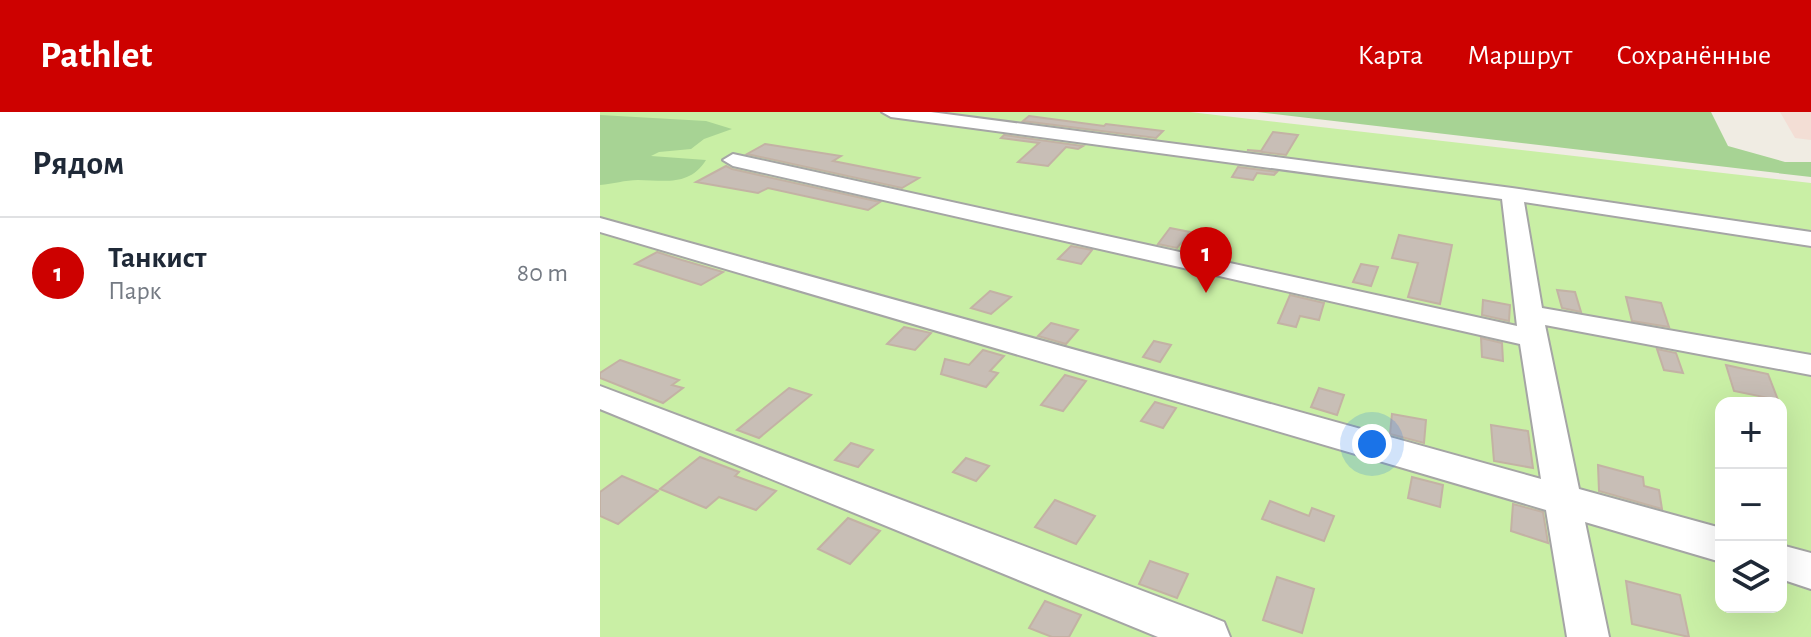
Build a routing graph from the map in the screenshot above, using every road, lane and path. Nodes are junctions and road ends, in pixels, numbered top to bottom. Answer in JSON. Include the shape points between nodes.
{"nodes":[{"id":1,"x":891,"y":112,"type":"edge"},
{"id":2,"x":733,"y":160,"type":"dead end"},
{"id":3,"x":1512,"y":194,"type":"junction"},
{"id":4,"x":600,"y":225,"type":"edge"},
{"id":5,"x":1811,"y":239,"type":"edge"},
{"id":6,"x":1532,"y":326,"type":"junction"},
{"id":7,"x":1811,"y":365,"type":"edge"},
{"id":8,"x":600,"y":397,"type":"edge"},
{"id":9,"x":1564,"y":501,"type":"junction"},
{"id":10,"x":1715,"y":543,"type":"edge"},
{"id":11,"x":1787,"y":564,"type":"edge"},
{"id":12,"x":1811,"y":571,"type":"edge"},
{"id":13,"x":1209,"y":637,"type":"edge"},
{"id":14,"x":1588,"y":637,"type":"edge"}],
"edges":[{"from":1,"to":3,"type":"lane"},
{"from":2,"to":6,"type":"lane"},
{"from":3,"to":5,"type":"lane"},
{"from":3,"to":6,"type":"lane"},
{"from":4,"to":9,"type":"lane"},
{"from":6,"to":7,"type":"lane"},
{"from":6,"to":9,"type":"lane"},
{"from":8,"to":13,"type":"lane"},
{"from":9,"to":10,"type":"lane"},
{"from":9,"to":14,"type":"lane"},
{"from":11,"to":12,"type":"lane"}]}
